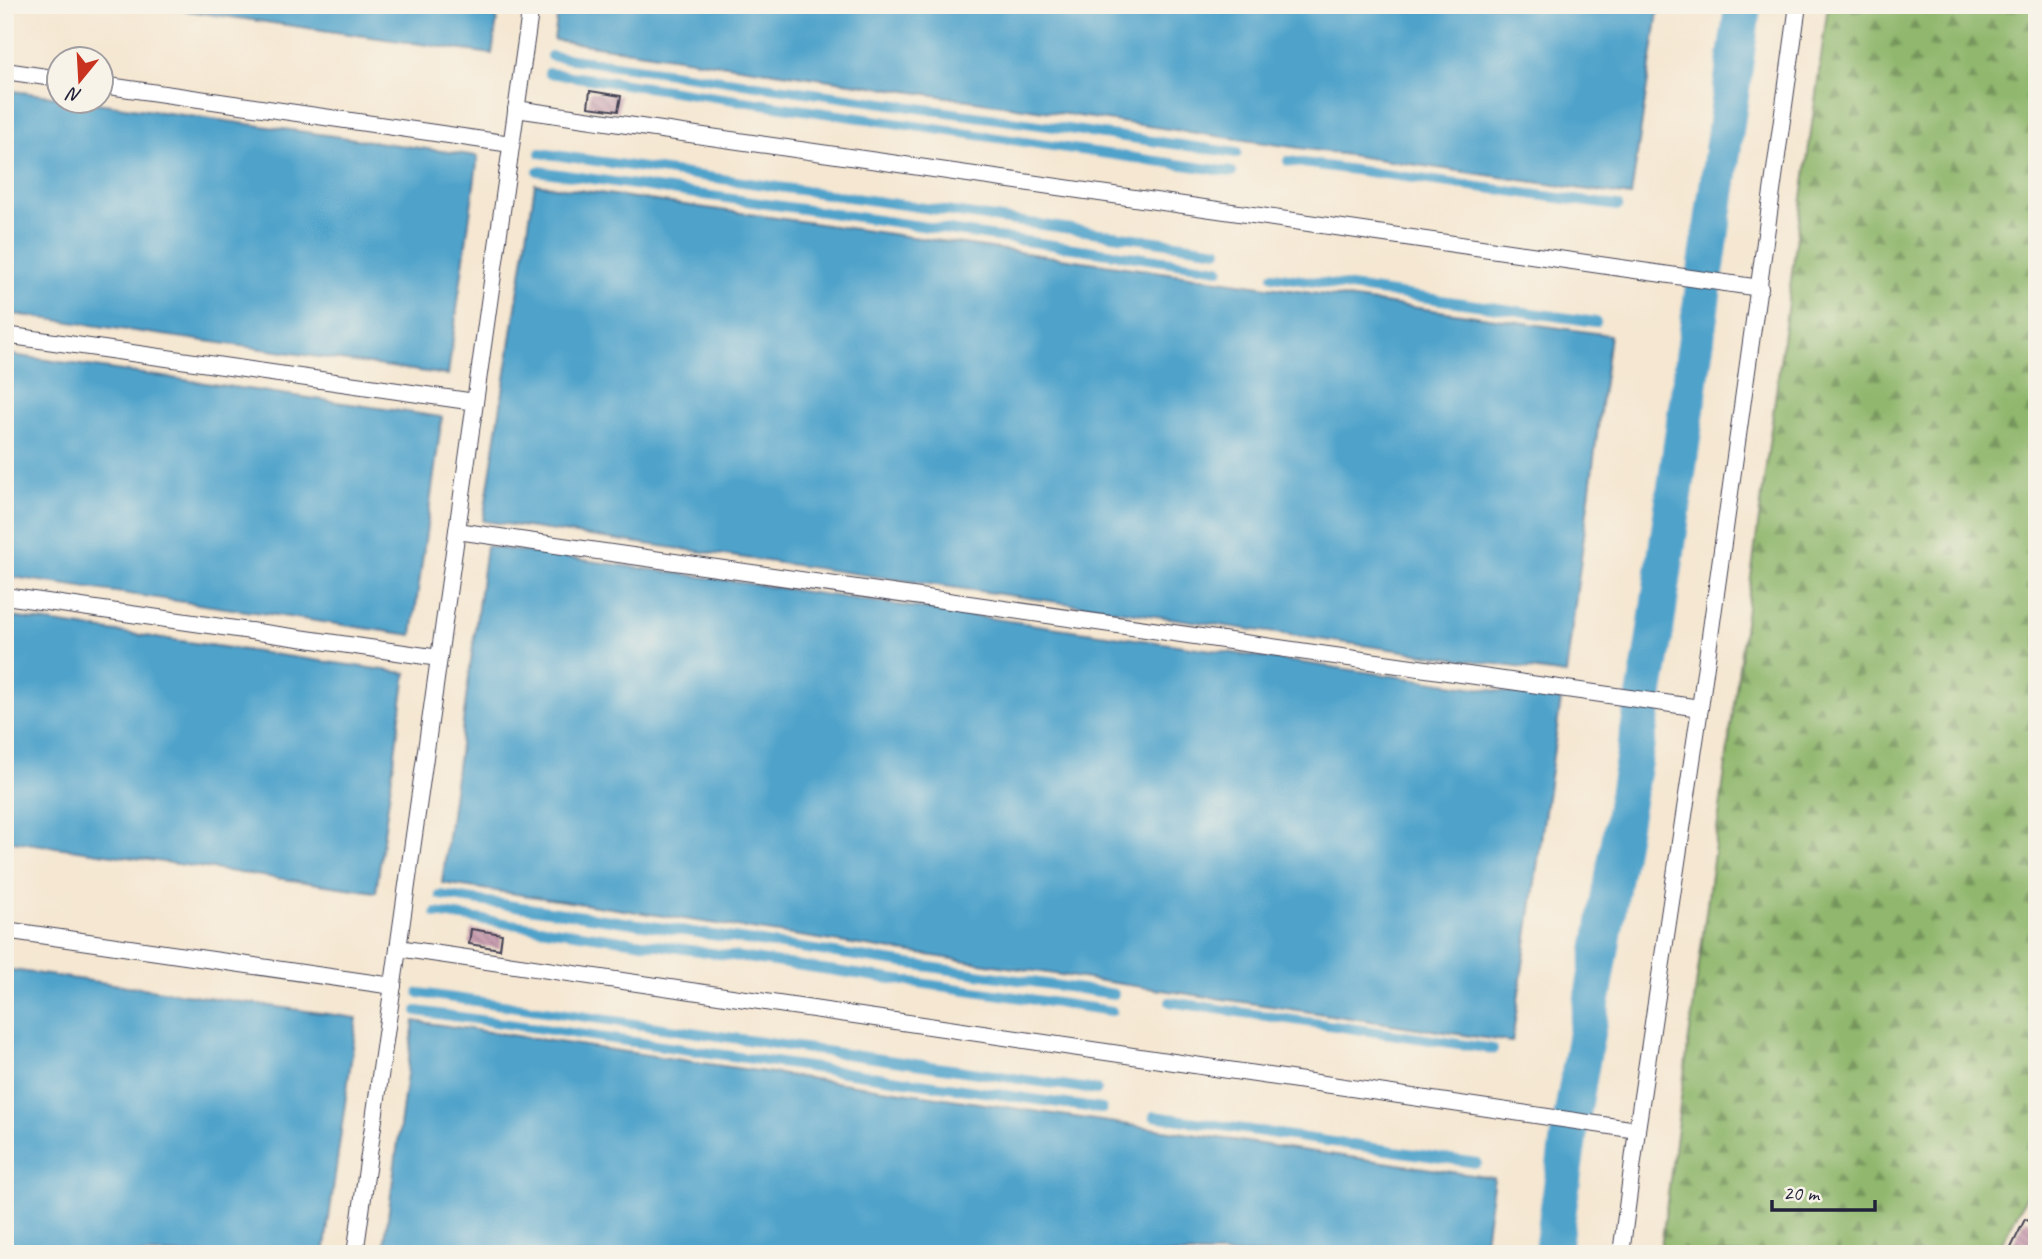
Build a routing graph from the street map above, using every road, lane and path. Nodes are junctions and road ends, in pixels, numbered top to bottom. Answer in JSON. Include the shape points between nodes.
{"nodes":[{"id":1,"x":531,"y":5,"type":"edge"},
{"id":2,"x":1798,"y":5,"type":"edge"},
{"id":3,"x":5,"y":71,"type":"edge"},
{"id":4,"x":46,"y":77,"type":"edge"},
{"id":5,"x":116,"y":87,"type":"edge"},
{"id":6,"x":516,"y":109,"type":"junction"},
{"id":7,"x":512,"y":144,"type":"junction"},
{"id":8,"x":1760,"y":288,"type":"junction"},
{"id":9,"x":5,"y":335,"type":"edge"},
{"id":10,"x":475,"y":402,"type":"junction"},
{"id":11,"x":457,"y":531,"type":"junction"},
{"id":12,"x":5,"y":596,"type":"edge"},
{"id":13,"x":439,"y":658,"type":"junction"},
{"id":14,"x":1700,"y":708,"type":"junction"},
{"id":15,"x":5,"y":930,"type":"edge"},
{"id":16,"x":398,"y":948,"type":"junction"},
{"id":17,"x":393,"y":986,"type":"junction"},
{"id":18,"x":1637,"y":1130,"type":"junction"},
{"id":19,"x":355,"y":1254,"type":"edge"},
{"id":20,"x":1621,"y":1254,"type":"edge"}],
"edges":[{"from":1,"to":6,"type":"lane"},
{"from":2,"to":8,"type":"lane"},
{"from":3,"to":4,"type":"lane"},
{"from":5,"to":7,"type":"lane"},
{"from":6,"to":7,"type":"lane"},
{"from":6,"to":8,"type":"lane"},
{"from":7,"to":10,"type":"lane"},
{"from":8,"to":14,"type":"lane"},
{"from":9,"to":10,"type":"lane"},
{"from":10,"to":11,"type":"lane"},
{"from":11,"to":13,"type":"lane"},
{"from":11,"to":14,"type":"lane"},
{"from":12,"to":13,"type":"lane"},
{"from":13,"to":16,"type":"lane"},
{"from":14,"to":18,"type":"lane"},
{"from":15,"to":17,"type":"lane"},
{"from":16,"to":17,"type":"lane"},
{"from":16,"to":18,"type":"lane"},
{"from":17,"to":19,"type":"lane"},
{"from":18,"to":20,"type":"lane"}]}
